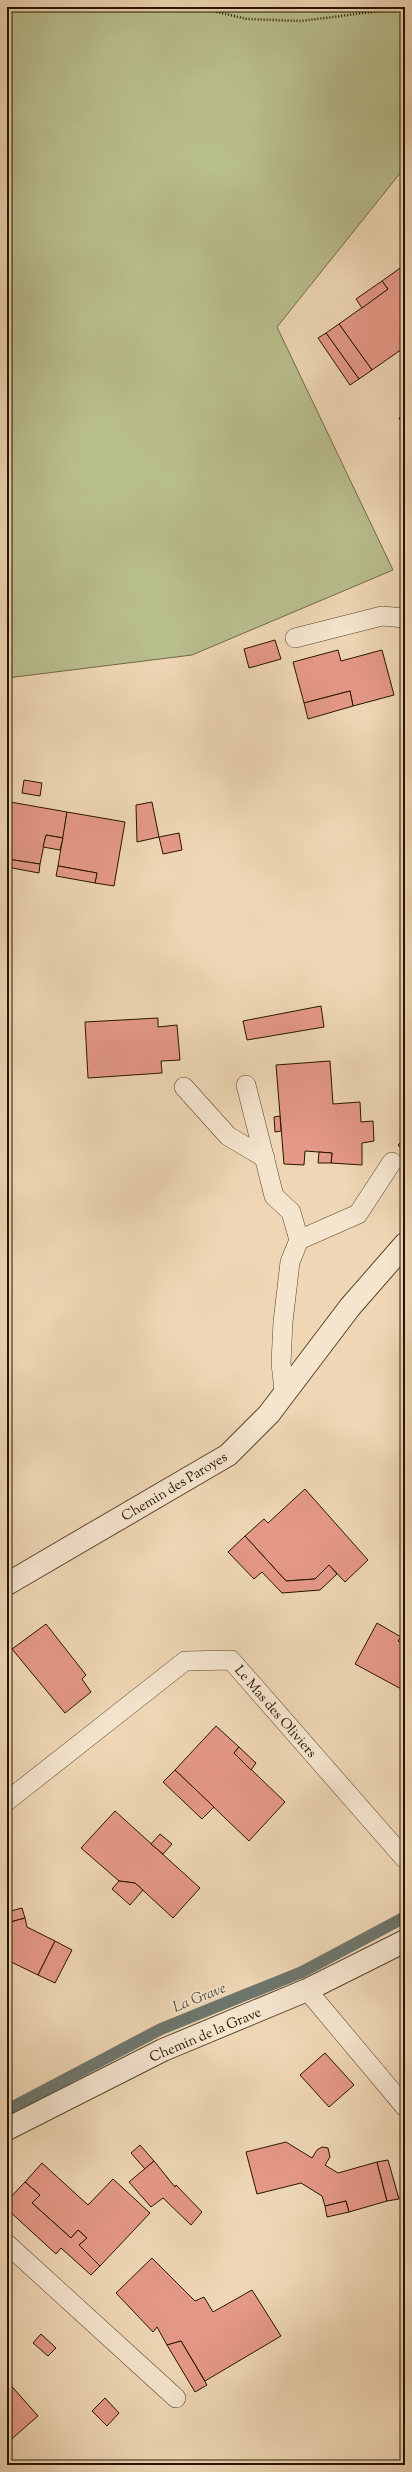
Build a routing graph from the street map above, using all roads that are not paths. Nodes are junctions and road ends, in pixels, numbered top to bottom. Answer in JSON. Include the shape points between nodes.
{"nodes":[{"id":1,"x":405,"y":618,"type":"edge"},
{"id":2,"x":295,"y":638,"type":"dead end"},
{"id":3,"x":246,"y":1085,"type":"dead end"},
{"id":4,"x":184,"y":1087,"type":"dead end"},
{"id":5,"x":264,"y":1158,"type":"junction"},
{"id":6,"x":392,"y":1162,"type":"dead end"},
{"id":7,"x":299,"y":1240,"type":"junction"},
{"id":8,"x":405,"y":1244,"type":"edge"},
{"id":9,"x":284,"y":1391,"type":"junction"},
{"id":10,"x":7,"y":1584,"type":"edge"},
{"id":11,"x":7,"y":1801,"type":"edge"},
{"id":12,"x":405,"y":1859,"type":"edge"},
{"id":13,"x":405,"y":1942,"type":"edge"},
{"id":14,"x":307,"y":1990,"type":"junction"},
{"id":15,"x":405,"y":2107,"type":"edge"},
{"id":16,"x":7,"y":2129,"type":"edge"},
{"id":17,"x":7,"y":2244,"type":"edge"},
{"id":18,"x":176,"y":2398,"type":"dead end"}],
"edges":[{"from":1,"to":2,"type":"lane","via":[[382,616]]},
{"from":3,"to":5,"type":"lane"},
{"from":4,"to":5,"type":"lane","via":[[228,1136]]},
{"from":5,"to":7,"type":"lane","via":[[274,1196],[292,1212]]},
{"from":6,"to":7,"type":"lane","via":[[358,1214]]},
{"from":7,"to":9,"type":"lane","via":[[290,1262],[283,1322],[281,1363]]},
{"from":8,"to":9,"type":"street","name":"Chemin des Paroyes","via":[[350,1307]]},
{"from":9,"to":10,"type":"street","name":"Chemin des Paroyes","via":[[269,1414],[228,1455]]},
{"from":11,"to":12,"type":"lane","name":"Le Mas des Oliviers","via":[[185,1661],[231,1660]]},
{"from":13,"to":14,"type":"street","name":"Chemin de la Grave"},
{"from":14,"to":15,"type":"lane"},
{"from":14,"to":16,"type":"street","name":"Chemin de la Grave","via":[[163,2050]]},
{"from":17,"to":18,"type":"lane"}]}
